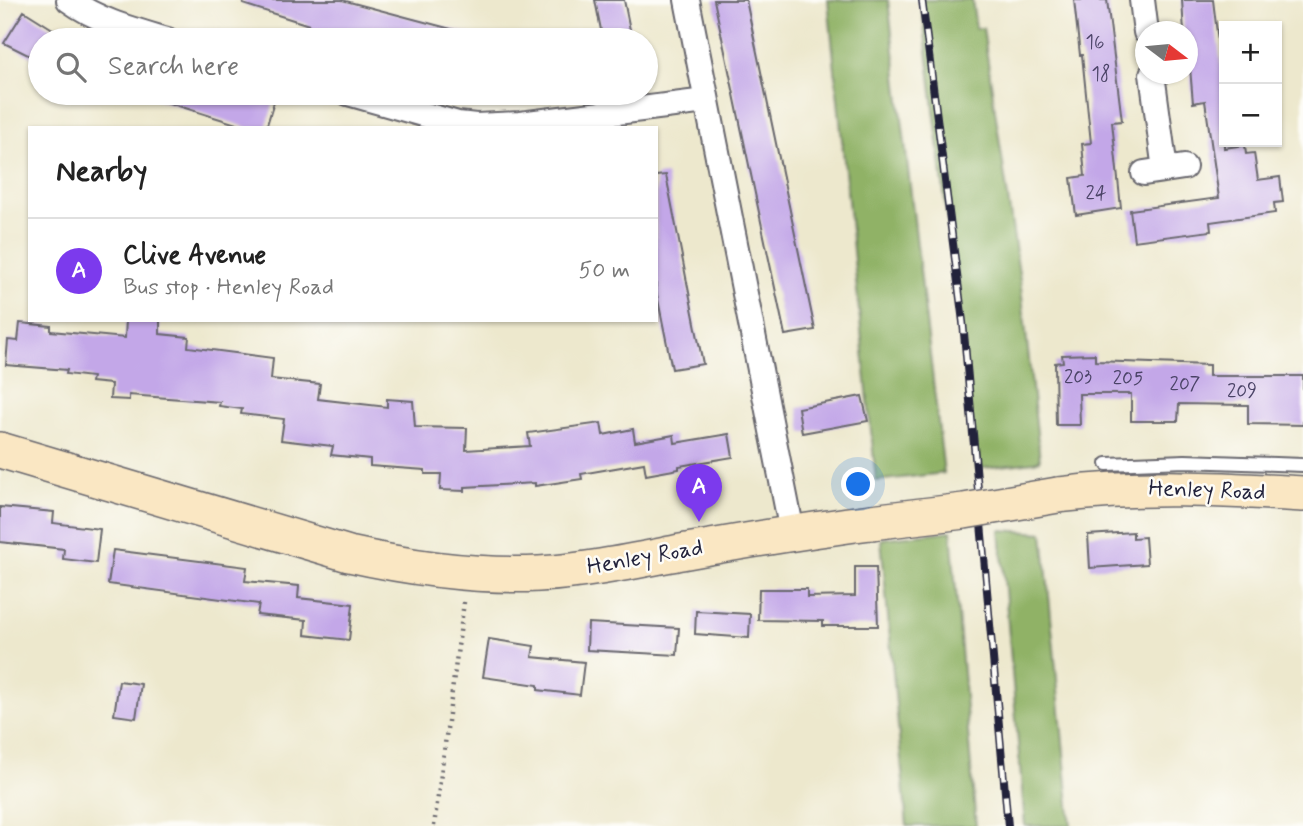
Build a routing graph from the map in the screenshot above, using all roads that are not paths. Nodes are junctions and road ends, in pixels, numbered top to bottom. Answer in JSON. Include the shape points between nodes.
{"nodes":[{"id":1,"x":69,"y":0,"type":"edge"},
{"id":2,"x":687,"y":0,"type":"edge"},
{"id":3,"x":1142,"y":0,"type":"edge"},
{"id":4,"x":1145,"y":21,"type":"edge"},
{"id":5,"x":129,"y":28,"type":"edge"},
{"id":6,"x":1153,"y":84,"type":"edge"},
{"id":7,"x":706,"y":101,"type":"junction"},
{"id":8,"x":391,"y":105,"type":"edge"},
{"id":9,"x":476,"y":126,"type":"edge"},
{"id":10,"x":476,"y":126,"type":"edge"},
{"id":11,"x":1164,"y":170,"type":"dead end"},
{"id":12,"x":0,"y":450,"type":"edge"},
{"id":13,"x":1107,"y":464,"type":"dead end"},
{"id":14,"x":1303,"y":465,"type":"edge"},
{"id":15,"x":1147,"y":475,"type":"junction"},
{"id":16,"x":1303,"y":494,"type":"edge"},
{"id":17,"x":792,"y":532,"type":"junction"}],
"edges":[{"from":1,"to":5,"type":"street"},
{"from":2,"to":7,"type":"street"},
{"from":3,"to":4,"type":"street"},
{"from":6,"to":11,"type":"street"},
{"from":7,"to":10,"type":"street"},
{"from":7,"to":17,"type":"street"},
{"from":8,"to":9,"type":"street"},
{"from":12,"to":17,"type":"street","name":"Henley Road","via":[[349,554],[468,573],[586,569]]},
{"from":13,"to":15,"type":"lane"},
{"from":14,"to":15,"type":"lane"},
{"from":15,"to":16,"type":"street","name":"Henley Road","via":[[1234,490]]},
{"from":15,"to":17,"type":"street","name":"Henley Road","bridge":true,"via":[[964,511]]}]}
